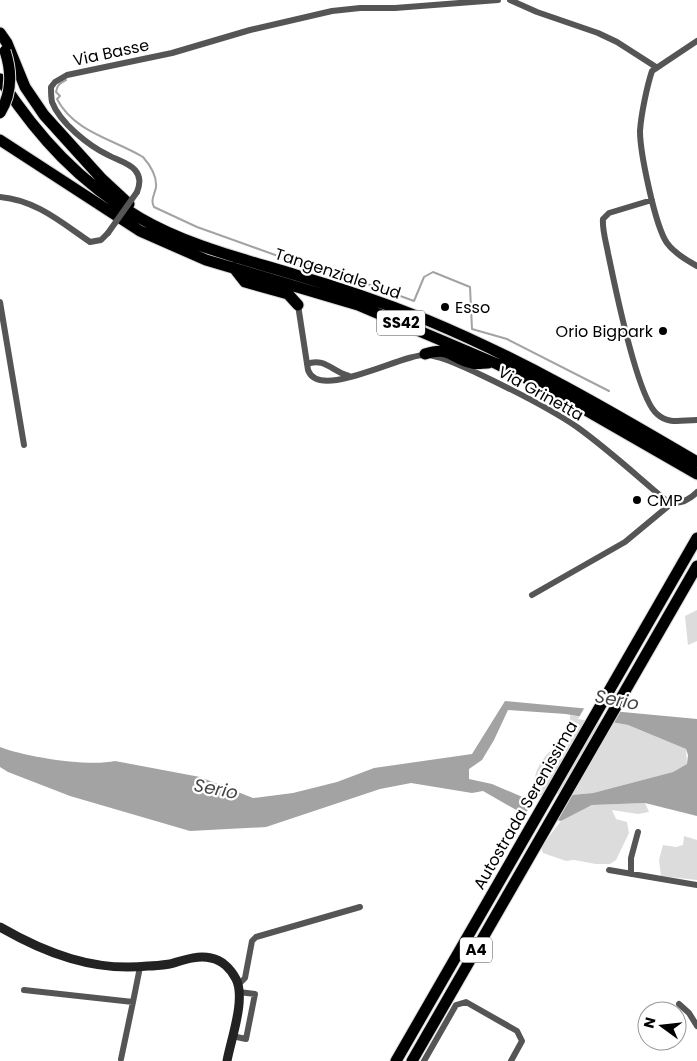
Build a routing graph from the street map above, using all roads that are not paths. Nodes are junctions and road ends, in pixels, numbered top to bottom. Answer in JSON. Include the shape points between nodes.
{"nodes":[{"id":1,"x":498,"y":0,"type":"edge"},
{"id":2,"x":510,"y":0,"type":"edge"},
{"id":3,"x":0,"y":33,"type":"edge"},
{"id":4,"x":697,"y":41,"type":"edge"},
{"id":5,"x":2,"y":46,"type":"edge"},
{"id":6,"x":656,"y":67,"type":"junction"},
{"id":7,"x":0,"y":79,"type":"edge"},
{"id":8,"x":0,"y":113,"type":"edge"},
{"id":9,"x":0,"y":140,"type":"edge"},
{"id":10,"x":0,"y":148,"type":"edge"},
{"id":11,"x":0,"y":197,"type":"edge"},
{"id":12,"x":652,"y":200,"type":"junction"},
{"id":13,"x":93,"y":201,"type":"junction"},
{"id":14,"x":141,"y":219,"type":"junction"},
{"id":15,"x":697,"y":266,"type":"edge"},
{"id":16,"x":234,"y":268,"type":"junction"},
{"id":17,"x":0,"y":302,"type":"edge"},
{"id":18,"x":298,"y":305,"type":"joint"},
{"id":19,"x":425,"y":354,"type":"junction"},
{"id":20,"x":307,"y":364,"type":"junction"},
{"id":21,"x":497,"y":364,"type":"junction"},
{"id":22,"x":350,"y":376,"type":"junction"},
{"id":23,"x":697,"y":420,"type":"edge"},
{"id":24,"x":24,"y":444,"type":"dead end"},
{"id":25,"x":697,"y":462,"type":"edge"},
{"id":26,"x":697,"y":474,"type":"edge"},
{"id":27,"x":697,"y":492,"type":"edge"},
{"id":28,"x":672,"y":503,"type":"junction"},
{"id":29,"x":697,"y":538,"type":"edge"},
{"id":30,"x":697,"y":566,"type":"edge"},
{"id":31,"x":532,"y":595,"type":"dead end"},
{"id":32,"x":638,"y":832,"type":"dead end"},
{"id":33,"x":609,"y":870,"type":"dead end"},
{"id":34,"x":631,"y":874,"type":"junction"},
{"id":35,"x":697,"y":885,"type":"edge"},
{"id":36,"x":360,"y":907,"type":"dead end"},
{"id":37,"x":0,"y":926,"type":"edge"},
{"id":38,"x":140,"y":967,"type":"junction"},
{"id":39,"x":239,"y":988,"type":"junction"},
{"id":40,"x":24,"y":990,"type":"dead end"},
{"id":41,"x":133,"y":1002,"type":"junction"},
{"id":42,"x":687,"y":1011,"type":"edge"},
{"id":43,"x":697,"y":1026,"type":"edge"},
{"id":44,"x":232,"y":1036,"type":"junction"},
{"id":45,"x":121,"y":1059,"type":"dead end"},
{"id":46,"x":227,"y":1061,"type":"edge"},
{"id":47,"x":396,"y":1061,"type":"edge"},
{"id":48,"x":412,"y":1061,"type":"edge"},
{"id":49,"x":424,"y":1061,"type":"edge"},
{"id":50,"x":511,"y":1061,"type":"edge"}],
"edges":[{"from":1,"to":11,"type":"street","name":"Via Basse","bridge":true,"via":[[332,11],[172,53],[67,75],[51,87],[52,103],[63,120],[97,149],[136,170],[140,184],[137,192],[108,233],[96,242],[90,242],[36,206]]},
{"from":2,"to":6,"type":"street","via":[[598,33]]},
{"from":3,"to":14,"type":"highway","via":[[38,108]]},
{"from":4,"to":6,"type":"street"},
{"from":5,"to":8,"type":"highway","bridge":true,"via":[[10,69],[10,81],[9,93]]},
{"from":6,"to":12,"type":"street","via":[[650,76],[640,128],[640,144]]},
{"from":7,"to":14,"type":"highway","name":"Tangenziale Sud","number":"SS42","via":[[35,129],[66,163]]},
{"from":9,"to":13,"type":"highway","number":"SS42"},
{"from":10,"to":13,"type":"highway"},
{"from":12,"to":15,"type":"street","via":[[668,244]]},
{"from":12,"to":23,"type":"street","via":[[610,213],[603,219],[617,297],[650,407],[671,421]]},
{"from":13,"to":16,"type":"highway","name":"Tangenziale Sud","number":"SS42","via":[[140,232]]},
{"from":14,"to":25,"type":"highway","name":"Tangenziale Sud","number":"SS42","via":[[204,247],[354,293],[428,321],[564,386]]},
{"from":16,"to":18,"type":"highway","via":[[245,282],[288,294]]},
{"from":16,"to":21,"type":"highway","name":"Tangenziale Sud","number":"SS42","via":[[358,305]]},
{"from":17,"to":24,"type":"street"},
{"from":18,"to":20,"type":"street"},
{"from":19,"to":21,"type":"highway","via":[[438,350],[472,363]]},
{"from":19,"to":22,"type":"street"},
{"from":19,"to":28,"type":"street","name":"Via Grinetta","via":[[443,358],[535,402],[577,427]]},
{"from":20,"to":22,"type":"street","via":[[323,362]]},
{"from":20,"to":22,"type":"street","via":[[310,374],[318,381]]},
{"from":21,"to":26,"type":"highway","name":"Tangenziale Sud","number":"SS42","via":[[556,393]]},
{"from":27,"to":28,"type":"street","via":[[685,501]]},
{"from":28,"to":31,"type":"street","via":[[625,542]]},
{"from":29,"to":47,"type":"highway","name":"Autostrada Serenissima","number":"A4"},
{"from":30,"to":48,"type":"highway","name":"Autostrada Serenissima","number":"A4"},
{"from":32,"to":34,"type":"street"},
{"from":33,"to":34,"type":"street"},
{"from":34,"to":35,"type":"street"},
{"from":36,"to":39,"type":"street","via":[[256,937],[252,941],[245,978]]},
{"from":37,"to":38,"type":"street","via":[[64,958],[91,964]]},
{"from":38,"to":39,"type":"street","via":[[208,958],[226,965]]},
{"from":38,"to":41,"type":"street"},
{"from":39,"to":44,"type":"street"},
{"from":39,"to":44,"type":"street","via":[[255,994],[246,1039]]},
{"from":40,"to":41,"type":"street"},
{"from":41,"to":45,"type":"street"},
{"from":42,"to":43,"type":"street"},
{"from":44,"to":46,"type":"street"},
{"from":49,"to":50,"type":"street","via":[[456,1005],[466,1002],[517,1031],[522,1041]]}]}
